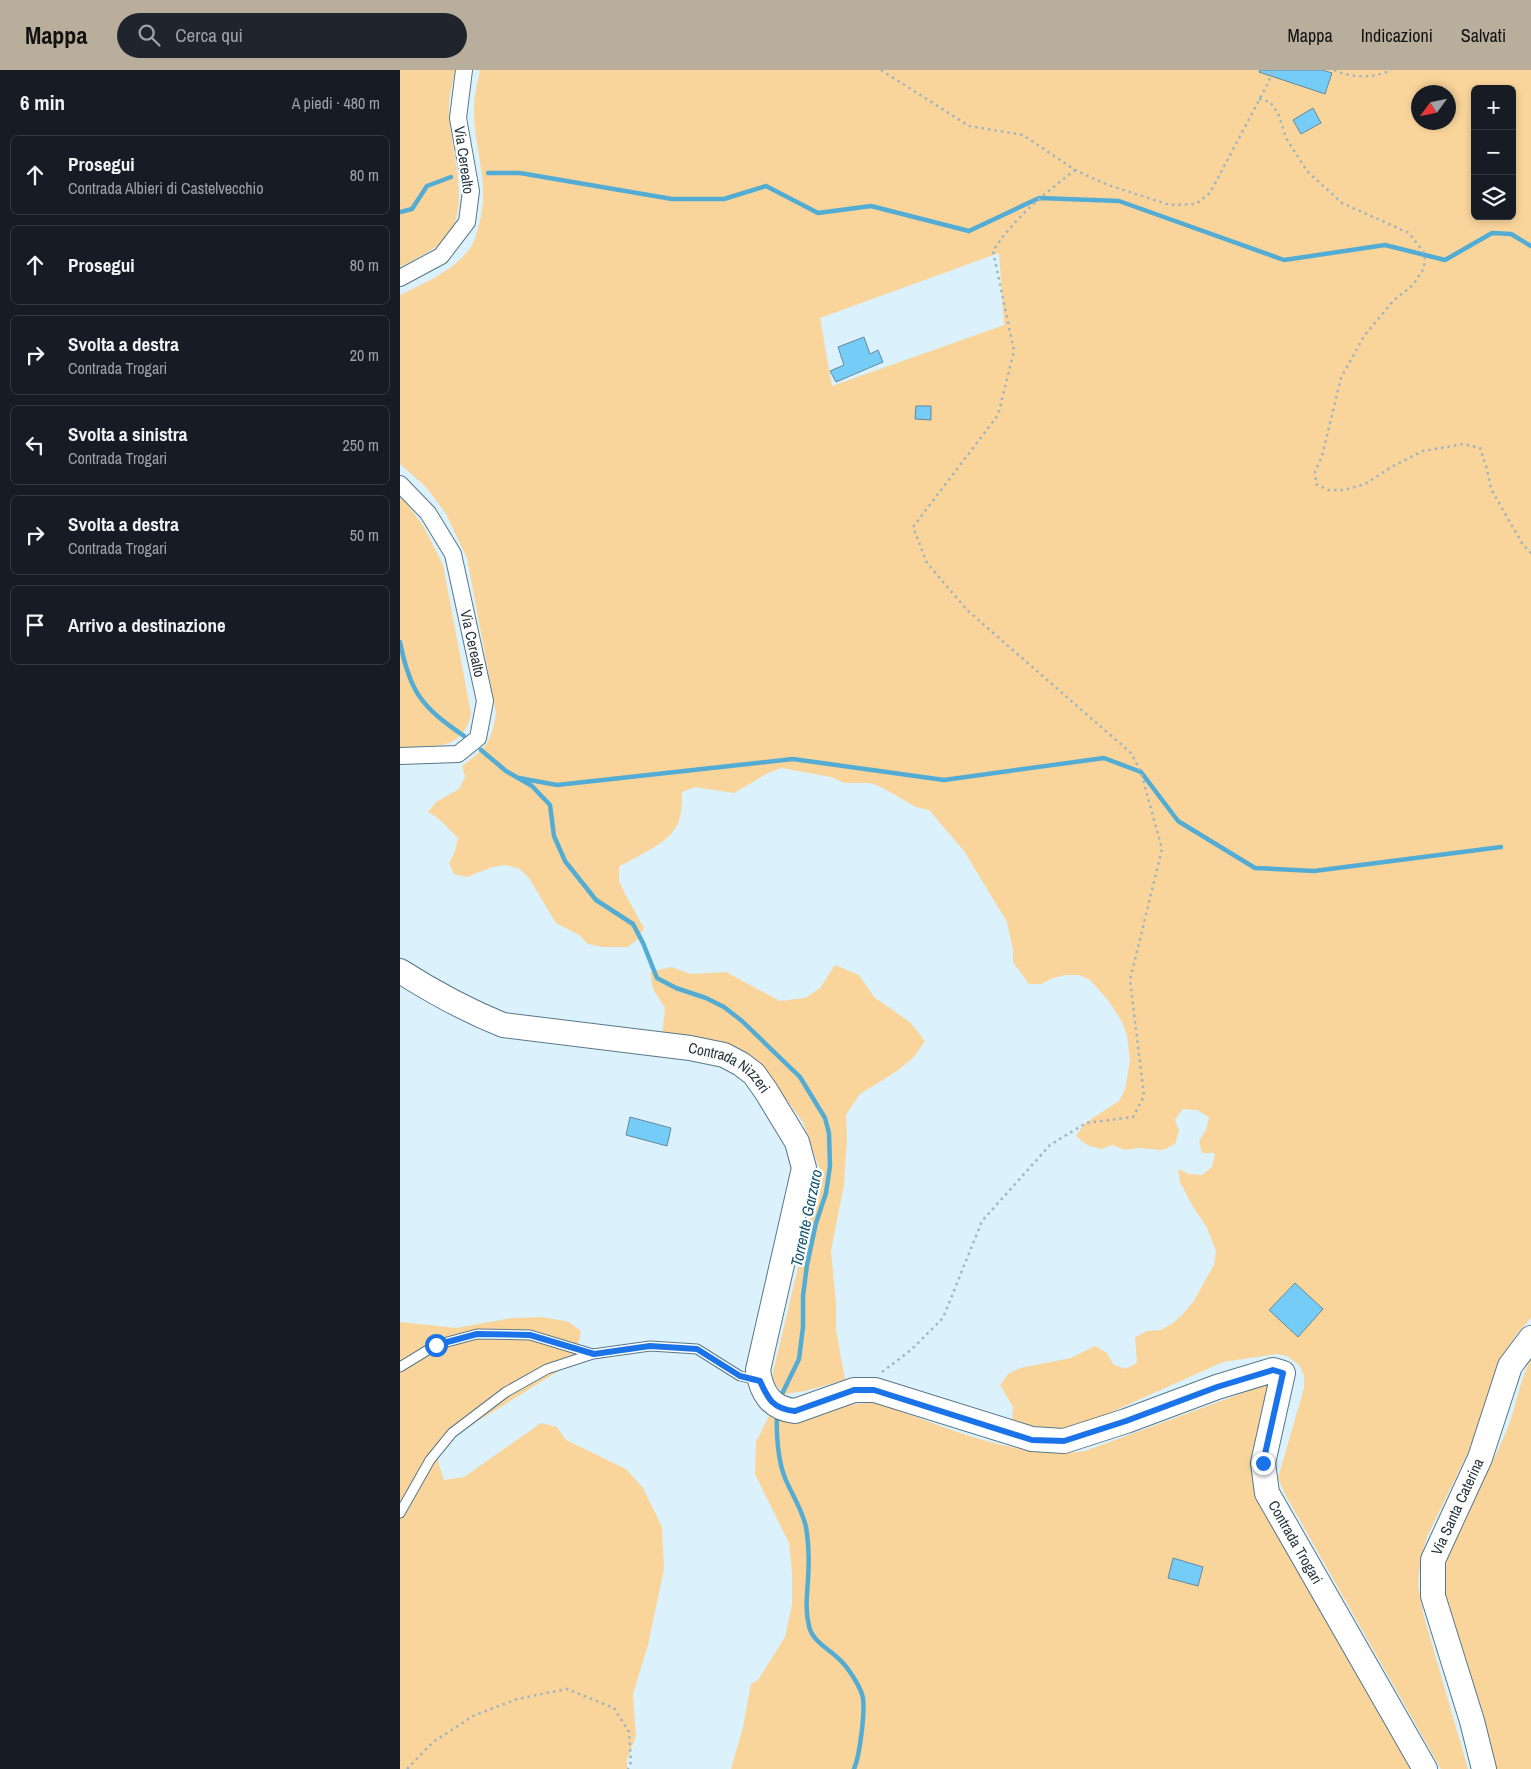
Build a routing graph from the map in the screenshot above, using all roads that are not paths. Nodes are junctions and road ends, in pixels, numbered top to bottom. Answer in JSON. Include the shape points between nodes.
{"nodes":[{"id":1,"x":464,"y":70,"type":"edge"},
{"id":2,"x":400,"y":278,"type":"edge"},
{"id":3,"x":400,"y":484,"type":"edge"},
{"id":4,"x":400,"y":756,"type":"edge"},
{"id":5,"x":400,"y":971,"type":"edge"},
{"id":6,"x":1531,"y":1338,"type":"edge"},
{"id":7,"x":594,"y":1354,"type":"junction"},
{"id":8,"x":400,"y":1367,"type":"edge"},
{"id":9,"x":760,"y":1381,"type":"junction"},
{"id":10,"x":400,"y":1512,"type":"edge"},
{"id":11,"x":1424,"y":1769,"type":"edge"},
{"id":12,"x":1484,"y":1769,"type":"edge"}],
"edges":[{"from":1,"to":2,"type":"street","name":"Via Cerealto","via":[[458,118],[471,191],[467,222],[441,256]]},
{"from":3,"to":4,"type":"street","name":"Via Cerealto","via":[[428,513],[453,554],[485,701],[478,738],[458,754]]},
{"from":5,"to":9,"type":"street","name":"Contrada Nizzeri","via":[[477,1015],[503,1025],[690,1048],[724,1055],[754,1074],[797,1142],[804,1168],[758,1370]]},
{"from":6,"to":12,"type":"street","name":"Via Santa Caterina","via":[[1510,1366],[1480,1458],[1433,1560],[1433,1596]]},
{"from":7,"to":8,"type":"lane","via":[[530,1335],[477,1334],[436,1345]]},
{"from":7,"to":9,"type":"lane","via":[[650,1346],[697,1349],[740,1376]]},
{"from":7,"to":10,"type":"lane","via":[[547,1369],[514,1388],[452,1433],[430,1460]]},
{"from":9,"to":11,"type":"street","name":"Contrada Trogari","via":[[769,1401],[785,1410],[795,1411],[854,1390],[874,1390],[1032,1440],[1064,1441],[1217,1387],[1273,1370],[1283,1373],[1263,1463],[1267,1493]]}]}
